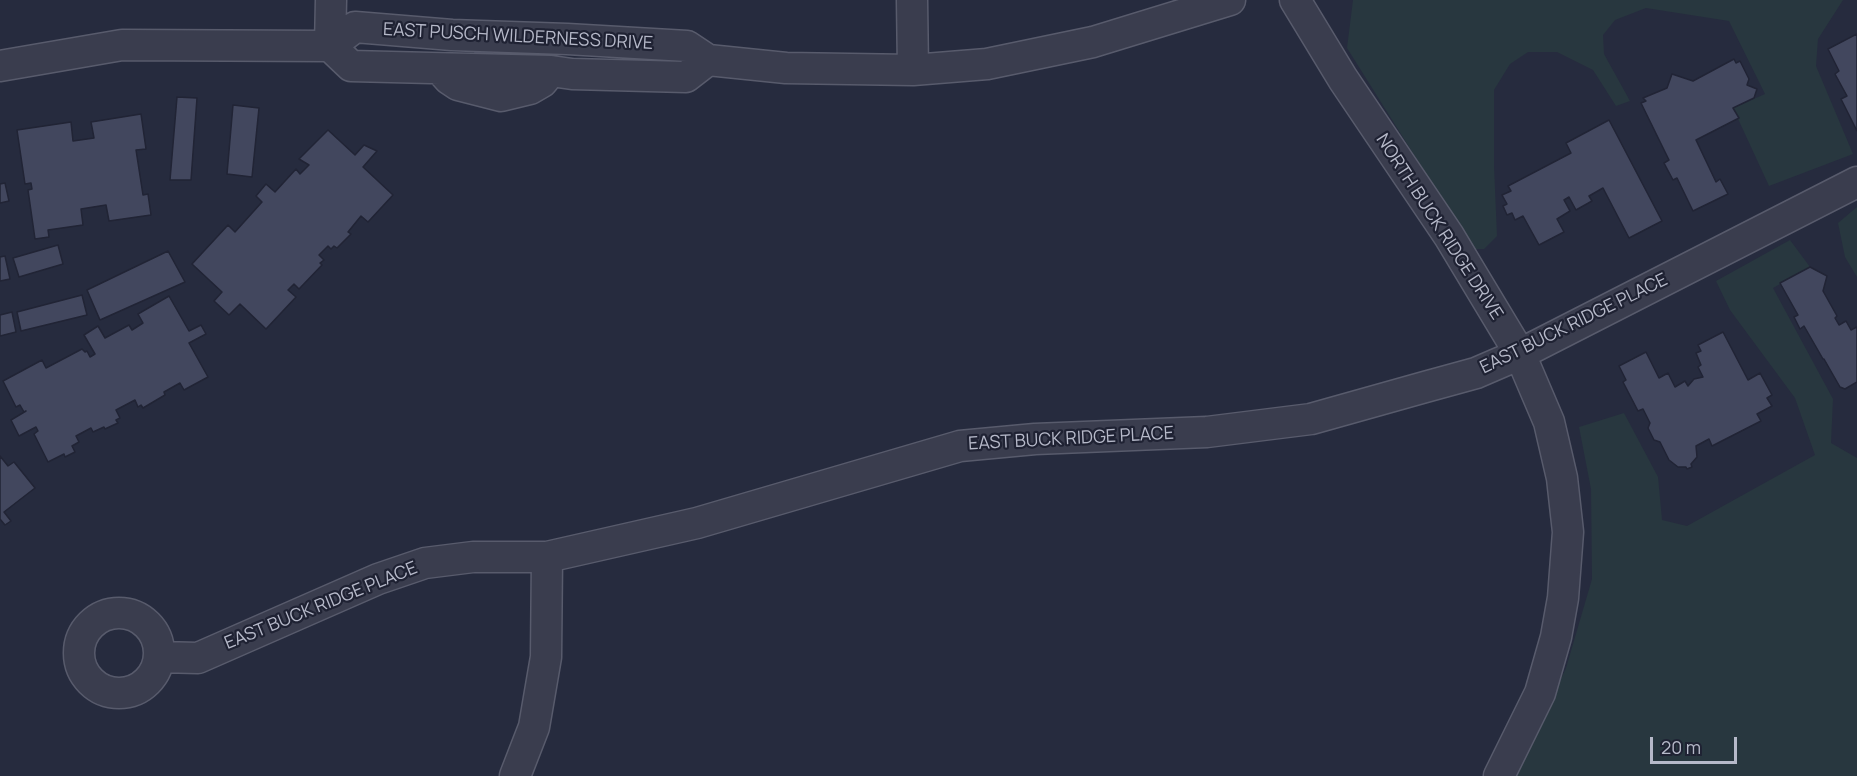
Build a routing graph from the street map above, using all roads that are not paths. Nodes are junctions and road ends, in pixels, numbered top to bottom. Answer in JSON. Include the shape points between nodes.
{"nodes":[{"id":1,"x":331,"y":0,"type":"edge"},
{"id":2,"x":912,"y":0,"type":"edge"},
{"id":3,"x":1230,"y":0,"type":"edge"},
{"id":4,"x":1295,"y":0,"type":"edge"},
{"id":5,"x":330,"y":46,"type":"junction"},
{"id":6,"x":708,"y":60,"type":"junction"},
{"id":7,"x":0,"y":66,"type":"edge"},
{"id":8,"x":914,"y":70,"type":"junction"},
{"id":9,"x":1857,"y":182,"type":"edge"},
{"id":10,"x":1520,"y":354,"type":"junction"},
{"id":11,"x":547,"y":557,"type":"junction"},
{"id":12,"x":159,"y":657,"type":"dead end"},
{"id":13,"x":515,"y":776,"type":"edge"},
{"id":14,"x":1499,"y":776,"type":"edge"}],
"edges":[{"from":1,"to":5,"type":"street"},
{"from":2,"to":8,"type":"street"},
{"from":3,"to":8,"type":"street","name":"EAST PUSCH WILDERNESS DRIVE","via":[[1093,42],[987,64]]},
{"from":4,"to":10,"type":"street","name":"NORTH BUCK RIDGE DRIVE","via":[[1449,236]]},
{"from":5,"to":6,"type":"street","name":"EAST PUSCH WILDERNESS DRIVE","via":[[355,27],[687,46]]},
{"from":5,"to":6,"type":"street","name":"EAST PUSCH WILDERNESS DRIVE","via":[[351,66],[686,77]]},
{"from":5,"to":7,"type":"street","via":[[122,45]]},
{"from":6,"to":8,"type":"street","name":"EAST PUSCH WILDERNESS DRIVE","via":[[786,68]]},
{"from":9,"to":10,"type":"street","name":"EAST BUCK RIDGE PLACE"},
{"from":10,"to":11,"type":"street","name":"EAST BUCK RIDGE PLACE","via":[[1476,373],[1311,419],[1208,432],[960,446],[696,523]]},
{"from":10,"to":14,"type":"street","name":"NORTH BUCK RIDGE DRIVE","via":[[1549,422],[1562,478],[1568,532],[1563,598],[1553,648],[1540,693]]},
{"from":11,"to":12,"type":"street","name":"EAST BUCK RIDGE PLACE","via":[[473,557],[425,564],[378,579],[198,658]]},
{"from":11,"to":13,"type":"street","via":[[546,657],[534,727]]}]}
